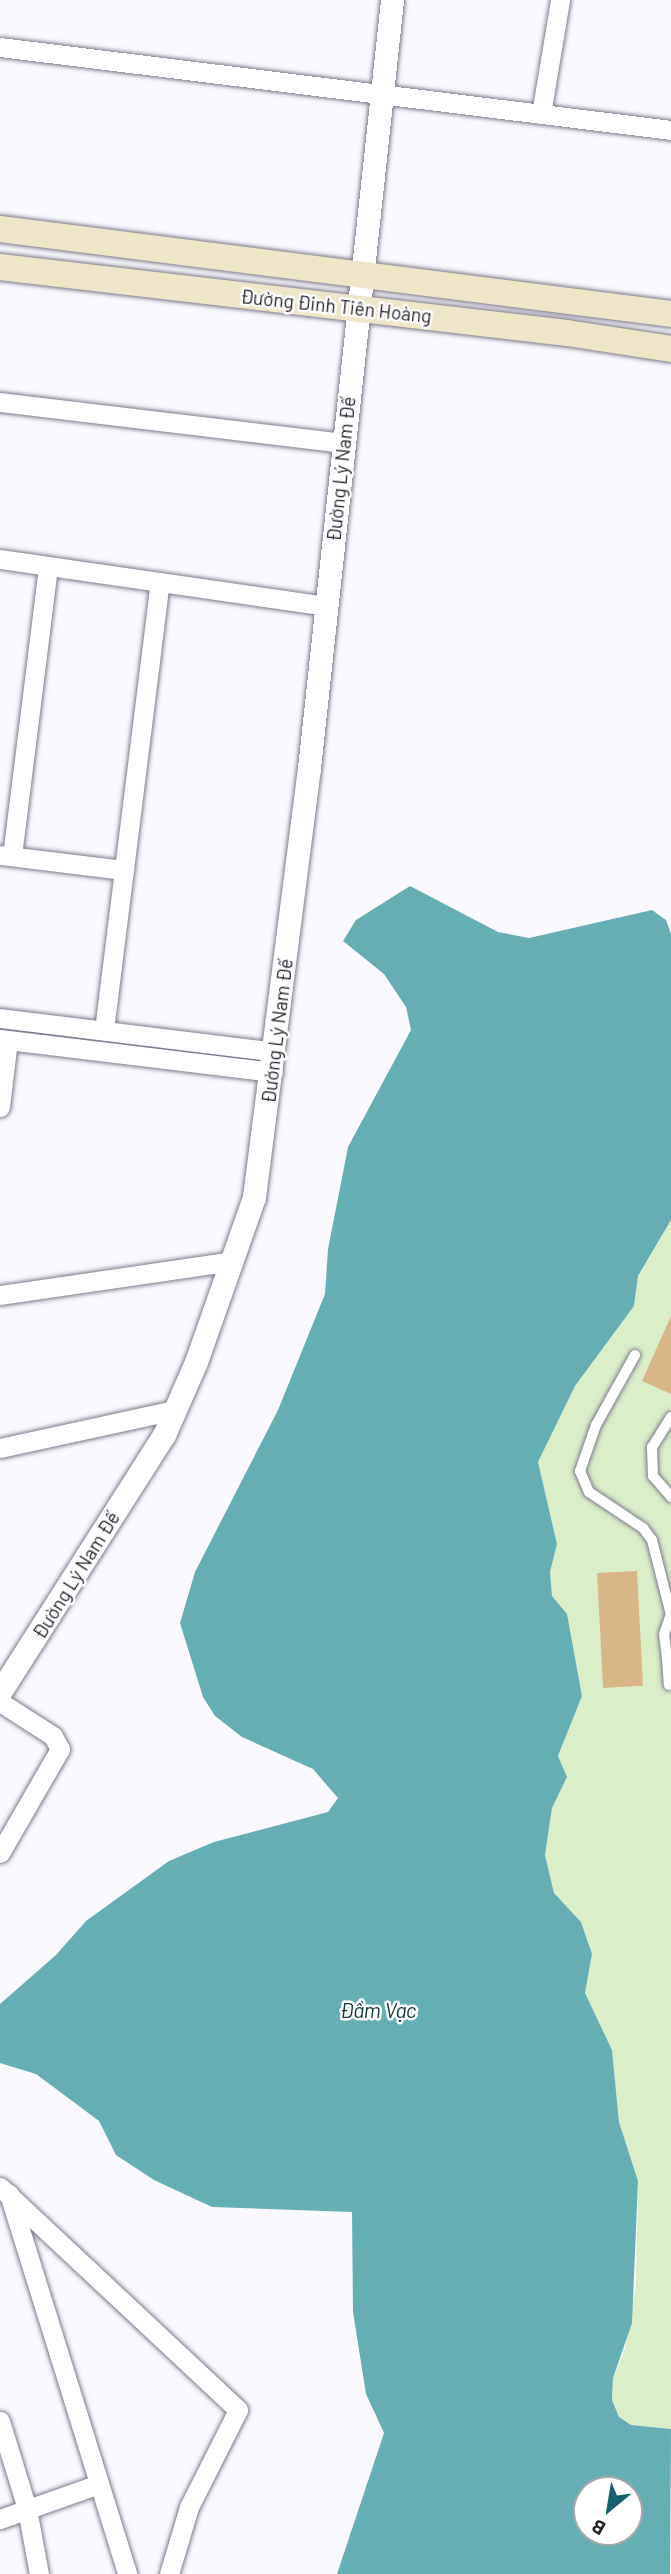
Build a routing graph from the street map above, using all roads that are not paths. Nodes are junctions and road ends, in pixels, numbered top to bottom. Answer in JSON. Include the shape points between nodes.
{"nodes":[{"id":1,"x":392,"y":0,"type":"edge"},
{"id":2,"x":559,"y":0,"type":"edge"},
{"id":3,"x":0,"y":47,"type":"edge"},
{"id":4,"x":381,"y":95,"type":"junction"},
{"id":5,"x":541,"y":114,"type":"junction"},
{"id":6,"x":671,"y":130,"type":"edge"},
{"id":7,"x":0,"y":229,"type":"edge"},
{"id":8,"x":0,"y":267,"type":"edge"},
{"id":9,"x":360,"y":275,"type":"junction"},
{"id":10,"x":355,"y":309,"type":"junction"},
{"id":11,"x":671,"y":314,"type":"edge"},
{"id":12,"x":671,"y":349,"type":"edge"},
{"id":13,"x":0,"y":402,"type":"edge"},
{"id":14,"x":345,"y":443,"type":"junction"},
{"id":15,"x":0,"y":559,"type":"edge"},
{"id":16,"x":48,"y":567,"type":"junction"},
{"id":17,"x":160,"y":582,"type":"junction"},
{"id":18,"x":327,"y":606,"type":"junction"},
{"id":19,"x":6,"y":855,"type":"edge"},
{"id":20,"x":124,"y":870,"type":"junction"},
{"id":21,"x":0,"y":1018,"type":"edge"},
{"id":22,"x":104,"y":1030,"type":"junction"},
{"id":23,"x":4,"y":1040,"type":"edge"},
{"id":24,"x":274,"y":1062,"type":"junction"},
{"id":25,"x":0,"y":1107,"type":"edge"},
{"id":26,"x":232,"y":1261,"type":"junction"},
{"id":27,"x":0,"y":1295,"type":"edge"},
{"id":28,"x":635,"y":1354,"type":"dead end"},
{"id":29,"x":176,"y":1410,"type":"junction"},
{"id":30,"x":671,"y":1417,"type":"edge"},
{"id":31,"x":0,"y":1448,"type":"edge"},
{"id":32,"x":671,"y":1497,"type":"edge"},
{"id":33,"x":671,"y":1614,"type":"edge"},
{"id":34,"x":669,"y":1659,"type":"edge"},
{"id":35,"x":668,"y":1685,"type":"dead end"},
{"id":36,"x":0,"y":1692,"type":"edge"},
{"id":37,"x":0,"y":1702,"type":"edge"},
{"id":38,"x":0,"y":1853,"type":"edge"},
{"id":39,"x":5,"y":2190,"type":"edge"},
{"id":40,"x":0,"y":2421,"type":"edge"},
{"id":41,"x":99,"y":2484,"type":"junction"},
{"id":42,"x":27,"y":2509,"type":"junction"},
{"id":43,"x":0,"y":2519,"type":"edge"},
{"id":44,"x":39,"y":2574,"type":"edge"},
{"id":45,"x":127,"y":2574,"type":"edge"},
{"id":46,"x":169,"y":2574,"type":"edge"}],
"edges":[{"from":1,"to":4,"type":"street","name":"Đường Lý Nam Đế"},
{"from":2,"to":5,"type":"street"},
{"from":3,"to":4,"type":"street"},
{"from":4,"to":5,"type":"street"},
{"from":4,"to":9,"type":"street","name":"Đường Lý Nam Đế"},
{"from":5,"to":6,"type":"street"},
{"from":7,"to":9,"type":"main road"},
{"from":8,"to":10,"type":"main road","name":"Đường Đinh Tiên Hoàng"},
{"from":9,"to":10,"type":"street","name":"Đường Lý Nam Đế"},
{"from":9,"to":11,"type":"main road"},
{"from":10,"to":12,"type":"main road","name":"Đường Đinh Tiên Hoàng"},
{"from":10,"to":14,"type":"street","name":"Đường Lý Nam Đế"},
{"from":13,"to":14,"type":"street"},
{"from":14,"to":18,"type":"street","name":"Đường Lý Nam Đế"},
{"from":15,"to":16,"type":"street"},
{"from":16,"to":17,"type":"street"},
{"from":16,"to":19,"type":"street"},
{"from":17,"to":18,"type":"street"},
{"from":17,"to":20,"type":"street"},
{"from":18,"to":24,"type":"street","name":"Đường Lý Nam Đế"},
{"from":19,"to":20,"type":"street"},
{"from":20,"to":22,"type":"street"},
{"from":21,"to":22,"type":"street"},
{"from":22,"to":24,"type":"street"},
{"from":23,"to":24,"type":"street"},
{"from":23,"to":25,"type":"street"},
{"from":24,"to":26,"type":"street","name":"Đường Lý Nam Đế","via":[[254,1197]]},
{"from":26,"to":27,"type":"street"},
{"from":26,"to":29,"type":"street","name":"Đường Lý Nam Đế"},
{"from":28,"to":33,"type":"lane","via":[[596,1425],[580,1471],[589,1492],[652,1539]]},
{"from":29,"to":31,"type":"street"},
{"from":29,"to":36,"type":"street","name":"Đường Lý Nam Đế"},
{"from":30,"to":32,"type":"lane","via":[[652,1447],[653,1476]]},
{"from":33,"to":34,"type":"lane","via":[[664,1634]]},
{"from":34,"to":35,"type":"lane"},
{"from":37,"to":38,"type":"street","via":[[53,1737],[60,1749]]},
{"from":39,"to":41,"type":"street"},
{"from":39,"to":46,"type":"street","via":[[238,2410],[189,2507]]},
{"from":40,"to":42,"type":"street"},
{"from":41,"to":42,"type":"street"},
{"from":41,"to":45,"type":"street"},
{"from":42,"to":43,"type":"street"},
{"from":42,"to":44,"type":"street"}]}
